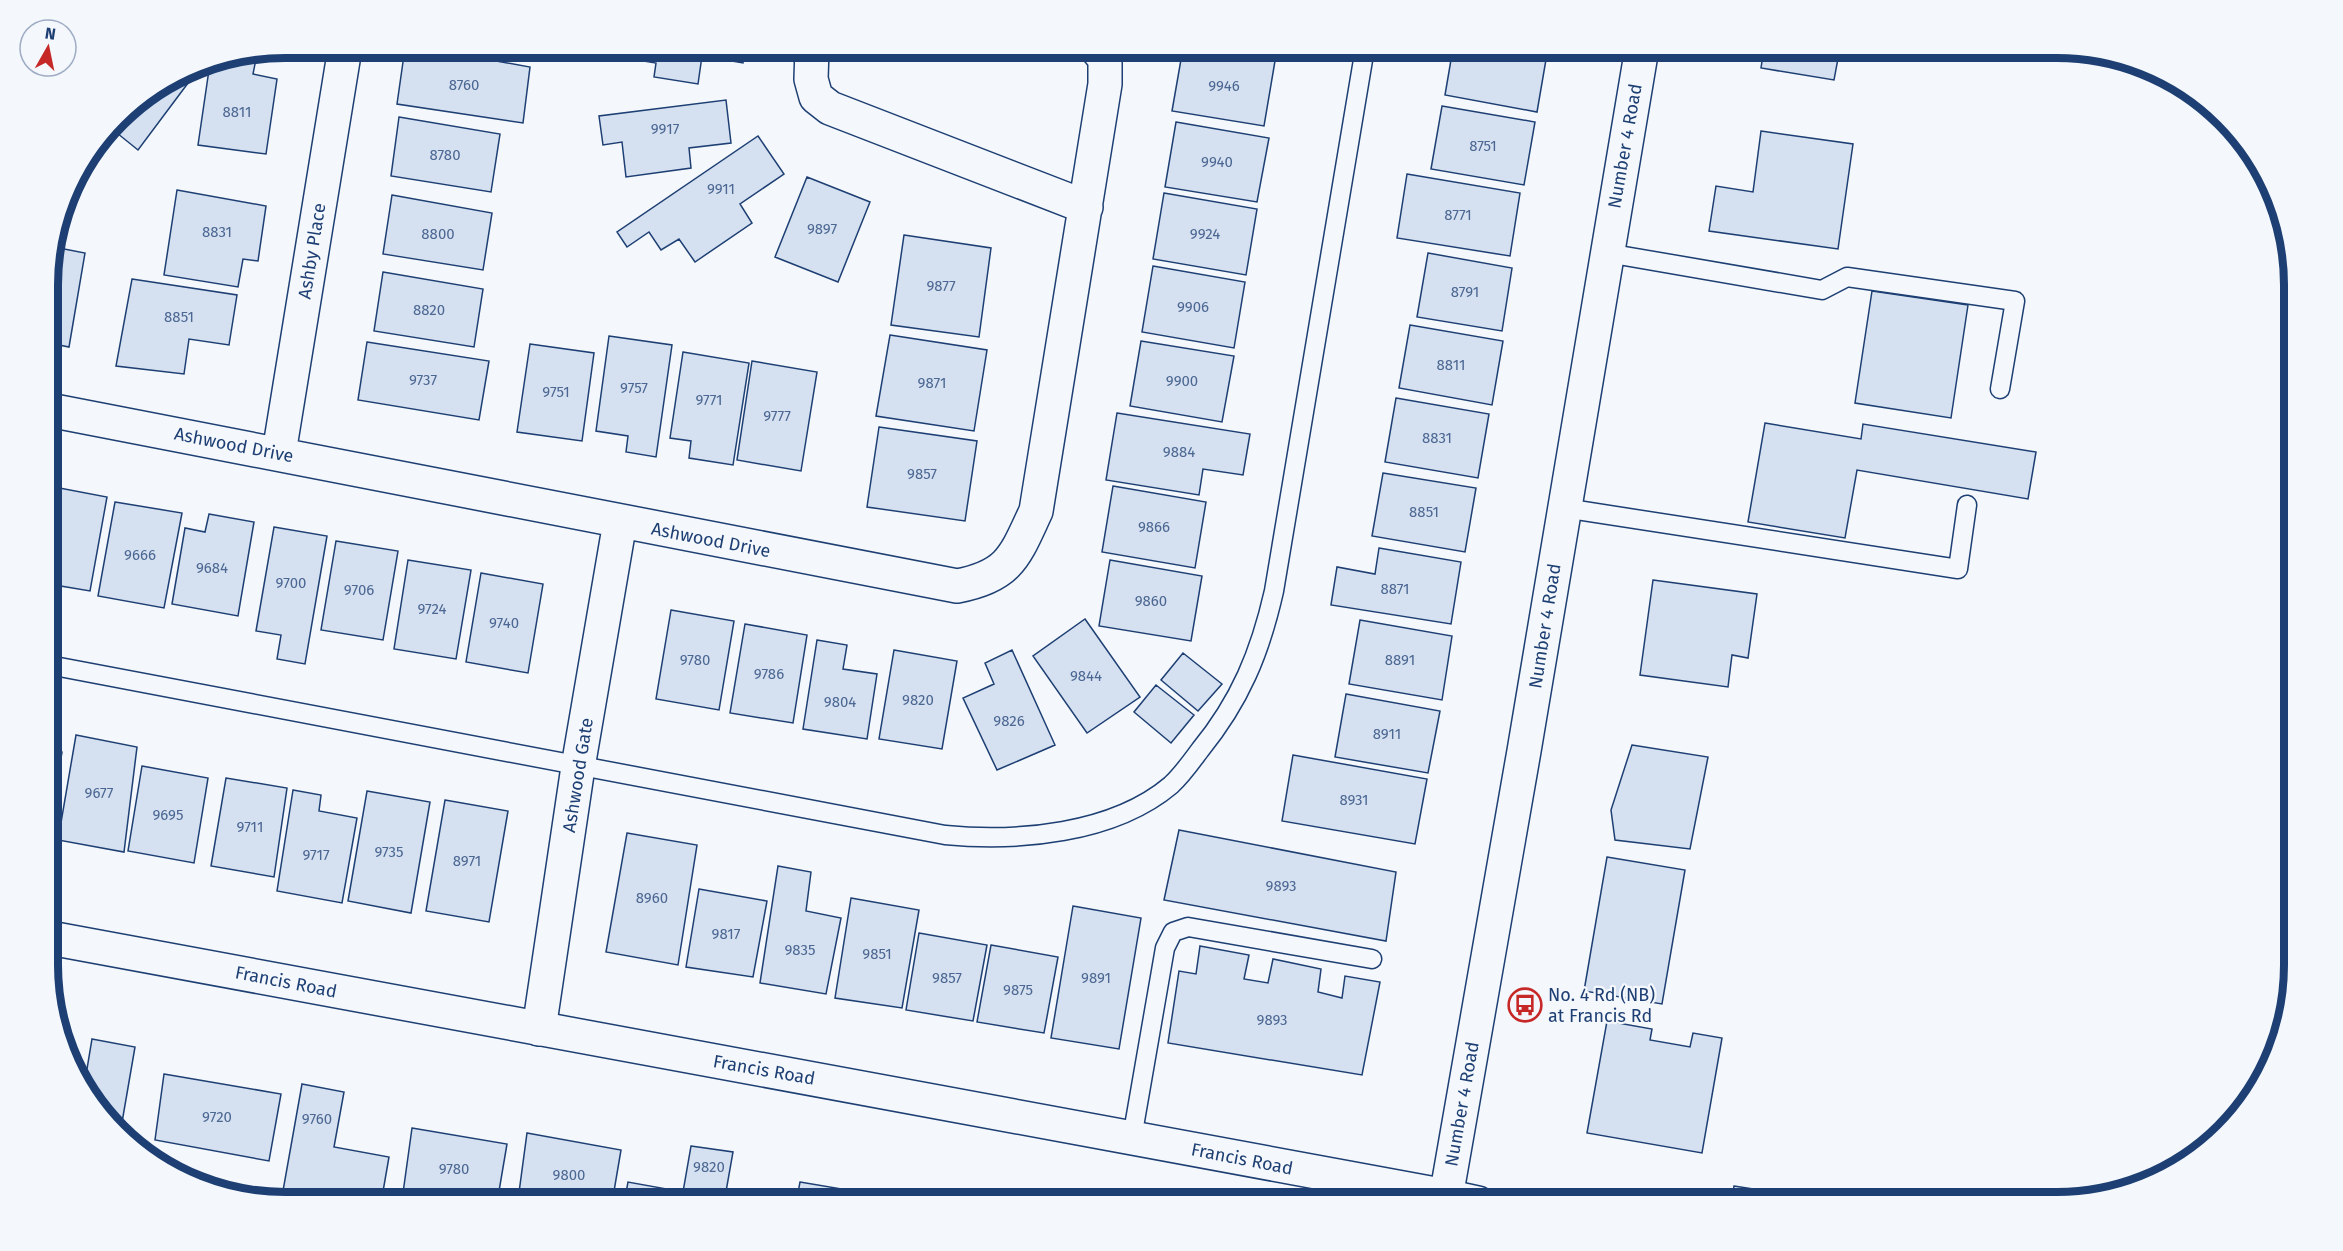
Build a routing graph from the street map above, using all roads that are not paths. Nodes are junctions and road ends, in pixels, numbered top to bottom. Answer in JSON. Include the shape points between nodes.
{"nodes":[{"id":1,"x":343,"y":58,"type":"edge"},
{"id":2,"x":812,"y":58,"type":"edge"},
{"id":3,"x":1104,"y":58,"type":"edge"},
{"id":4,"x":1363,"y":58,"type":"edge"},
{"id":5,"x":1640,"y":58,"type":"edge"},
{"id":6,"x":1086,"y":207,"type":"junction"},
{"id":7,"x":1607,"y":253,"type":"junction"},
{"id":8,"x":2000,"y":389,"type":"dead end"},
{"id":9,"x":58,"y":412,"type":"edge"},
{"id":10,"x":279,"y":453,"type":"junction"},
{"id":11,"x":1966,"y":505,"type":"dead end"},
{"id":12,"x":1564,"y":507,"type":"junction"},
{"id":13,"x":620,"y":522,"type":"junction"},
{"id":14,"x":58,"y":667,"type":"edge"},
{"id":15,"x":578,"y":767,"type":"junction"},
{"id":16,"x":58,"y":939,"type":"edge"},
{"id":17,"x":1372,"y":959,"type":"dead end"},
{"id":18,"x":539,"y":1029,"type":"junction"},
{"id":19,"x":1132,"y":1138,"type":"junction"},
{"id":20,"x":1405,"y":1192,"type":"edge"},
{"id":21,"x":1447,"y":1192,"type":"edge"}],
"edges":[{"from":1,"to":10,"type":"street","name":"Ashby Place"},
{"from":2,"to":6,"type":"street","via":[[816,97],[830,108]]},
{"from":3,"to":6,"type":"street","name":"Ashwood Drive","via":[[1106,71]]},
{"from":4,"to":15,"type":"lane","via":[[1267,621],[1237,698],[1171,785],[1101,822],[1043,835],[988,838],[945,835]]},
{"from":5,"to":7,"type":"street","name":"Number 4 Road"},
{"from":6,"to":13,"type":"street","name":"Ashwood Drive","via":[[1036,511],[1021,544],[1004,568],[980,581],[957,586]]},
{"from":7,"to":8,"type":"lane","via":[[1822,290],[1848,277],[2015,301]]},
{"from":7,"to":12,"type":"street","name":"Number 4 Road"},
{"from":9,"to":10,"type":"street","name":"Ashwood Drive"},
{"from":10,"to":13,"type":"street","name":"Ashwood Drive"},
{"from":11,"to":12,"type":"lane","via":[[1958,569]]},
{"from":12,"to":21,"type":"street","name":"Number 4 Road"},
{"from":13,"to":15,"type":"street","name":"Ashwood Gate"},
{"from":14,"to":15,"type":"lane"},
{"from":15,"to":18,"type":"street","name":"Ashwood Gate"},
{"from":16,"to":18,"type":"street","name":"Francis Road"},
{"from":17,"to":19,"type":"lane","via":[[1188,927],[1173,932],[1165,948]]},
{"from":18,"to":19,"type":"street","name":"Francis Road"},
{"from":19,"to":20,"type":"street","name":"Francis Road"}]}
